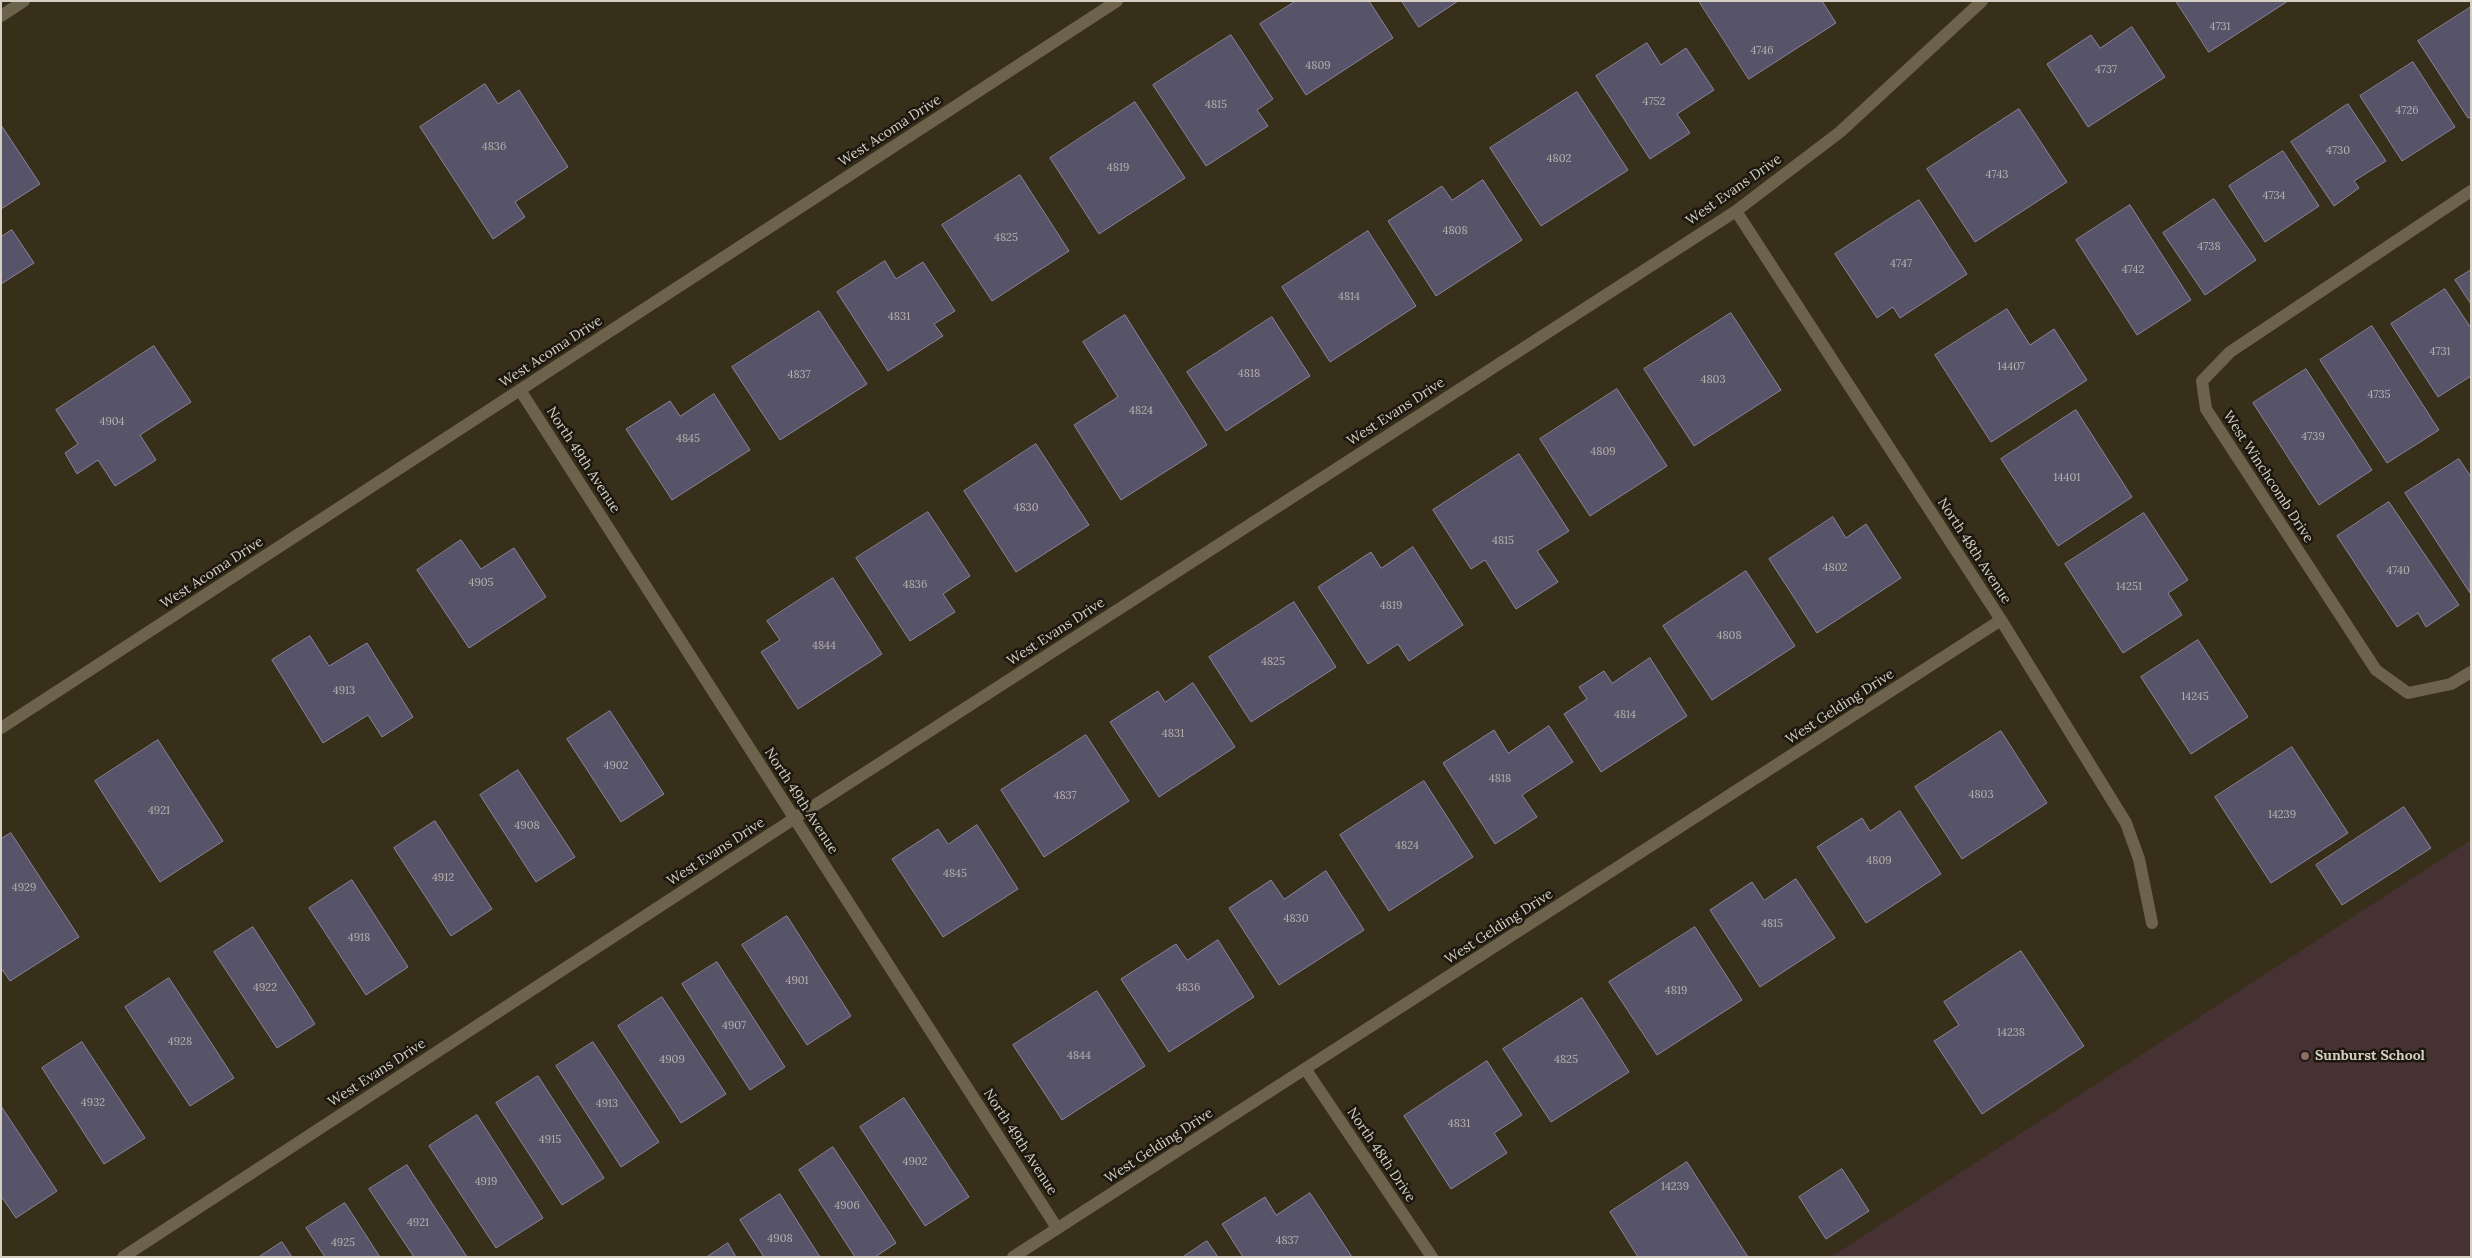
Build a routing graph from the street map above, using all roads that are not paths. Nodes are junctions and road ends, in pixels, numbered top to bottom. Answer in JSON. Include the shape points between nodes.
{"nodes":[{"id":1,"x":24,"y":1,"type":"edge"},
{"id":2,"x":1117,"y":1,"type":"edge"},
{"id":3,"x":1982,"y":1,"type":"edge"},
{"id":4,"x":1,"y":16,"type":"edge"},
{"id":5,"x":2471,"y":191,"type":"edge"},
{"id":6,"x":1736,"y":211,"type":"junction"},
{"id":7,"x":520,"y":390,"type":"junction"},
{"id":8,"x":2001,"y":620,"type":"junction"},
{"id":9,"x":2471,"y":672,"type":"edge"},
{"id":10,"x":1,"y":728,"type":"edge"},
{"id":11,"x":795,"y":818,"type":"junction"},
{"id":12,"x":2152,"y":923,"type":"dead end"},
{"id":13,"x":1306,"y":1070,"type":"junction"},
{"id":14,"x":1057,"y":1228,"type":"junction"},
{"id":15,"x":123,"y":1257,"type":"edge"},
{"id":16,"x":1013,"y":1257,"type":"edge"},
{"id":17,"x":1432,"y":1257,"type":"edge"}],
"edges":[{"from":1,"to":4,"type":"street"},
{"from":2,"to":7,"type":"street","name":"West Acoma Drive"},
{"from":3,"to":6,"type":"street","name":"West Evans Drive","via":[[1840,132]]},
{"from":5,"to":9,"type":"street","name":"West Winchcomb Drive","via":[[2230,352],[2202,381],[2206,409],[2376,670],[2408,694],[2452,684]]},
{"from":6,"to":8,"type":"street","name":"North 48th Avenue"},
{"from":6,"to":11,"type":"street","name":"West Evans Drive"},
{"from":7,"to":10,"type":"street","name":"West Acoma Drive"},
{"from":7,"to":11,"type":"street","name":"North 49th Avenue"},
{"from":8,"to":12,"type":"street","name":"North 48th Avenue","via":[[2126,823],[2139,859]]},
{"from":8,"to":13,"type":"street","name":"West Gelding Drive"},
{"from":11,"to":14,"type":"street","name":"North 49th Avenue"},
{"from":11,"to":15,"type":"street","name":"West Evans Drive"},
{"from":13,"to":14,"type":"street","name":"West Gelding Drive"},
{"from":13,"to":17,"type":"street","name":"North 48th Drive"},
{"from":14,"to":16,"type":"street","name":"West Gelding Drive"}]}
